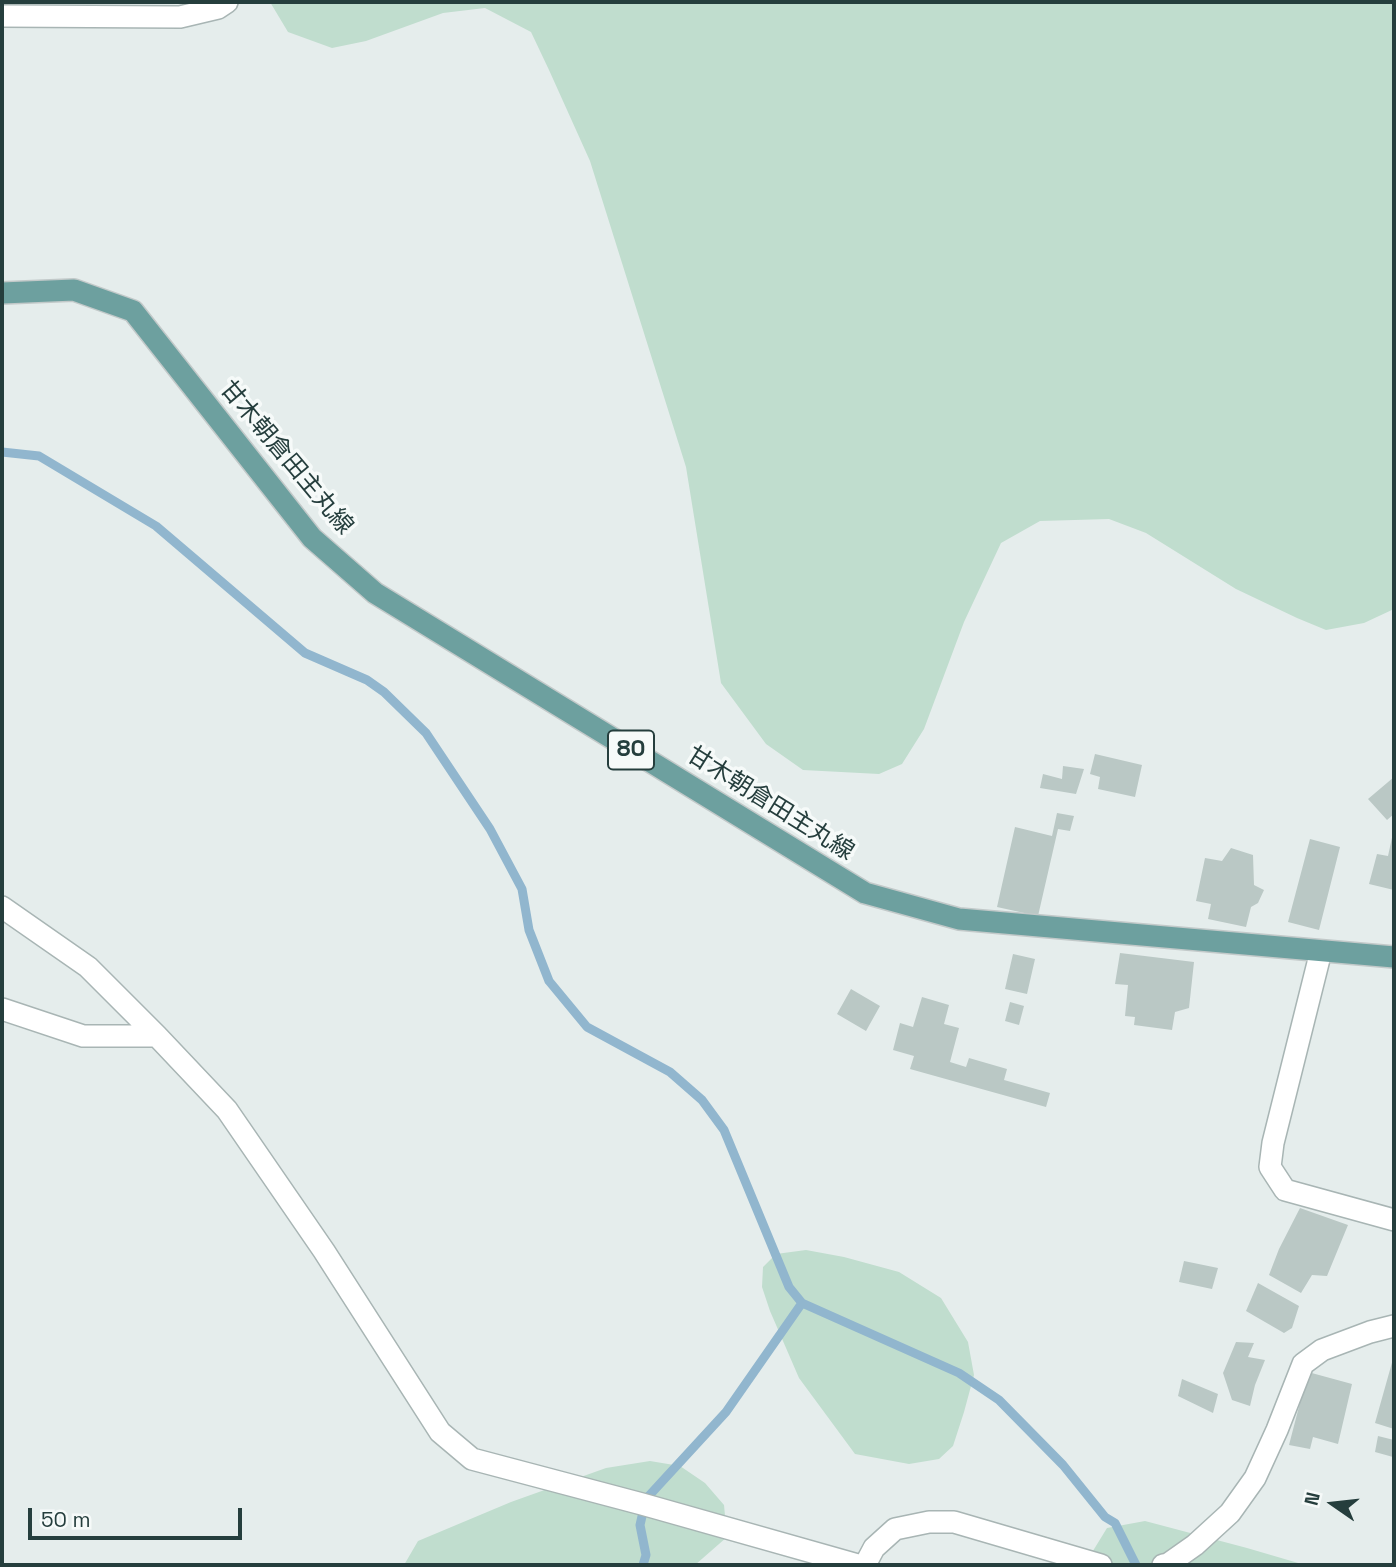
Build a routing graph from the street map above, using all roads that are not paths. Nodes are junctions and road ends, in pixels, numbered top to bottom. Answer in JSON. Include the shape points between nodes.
{"nodes":[{"id":1,"x":227,"y":2,"type":"edge"},
{"id":2,"x":2,"y":16,"type":"edge"},
{"id":3,"x":2,"y":293,"type":"edge"},
{"id":4,"x":2,"y":907,"type":"edge"},
{"id":5,"x":1321,"y":951,"type":"junction"},
{"id":6,"x":1394,"y":957,"type":"edge"},
{"id":7,"x":2,"y":1009,"type":"edge"},
{"id":8,"x":157,"y":1036,"type":"junction"},
{"id":9,"x":1394,"y":1220,"type":"edge"},
{"id":10,"x":1394,"y":1326,"type":"edge"},
{"id":11,"x":858,"y":1565,"type":"edge"},
{"id":12,"x":865,"y":1565,"type":"edge"},
{"id":13,"x":1101,"y":1565,"type":"edge"},
{"id":14,"x":1163,"y":1565,"type":"edge"}],
"edges":[{"from":1,"to":2,"type":"street","via":[[180,17]]},
{"from":3,"to":5,"type":"main road","name":"甘木朝倉田主丸線","number":"80","via":[[74,290],[133,311],[312,538],[375,593],[865,893],[959,919]]},
{"from":4,"to":8,"type":"street","via":[[88,967]]},
{"from":5,"to":6,"type":"main road","name":"甘木朝倉田主丸線","number":"80"},
{"from":5,"to":9,"type":"street","via":[[1269,1167],[1285,1190]]},
{"from":7,"to":8,"type":"street","via":[[83,1036]]},
{"from":8,"to":11,"type":"street","via":[[227,1110],[440,1432],[472,1459]]},
{"from":10,"to":14,"type":"street","via":[[1322,1350],[1303,1364],[1255,1478],[1230,1513],[1195,1545]]},
{"from":12,"to":13,"type":"street","via":[[874,1548],[895,1529],[929,1522],[954,1522]]}]}
